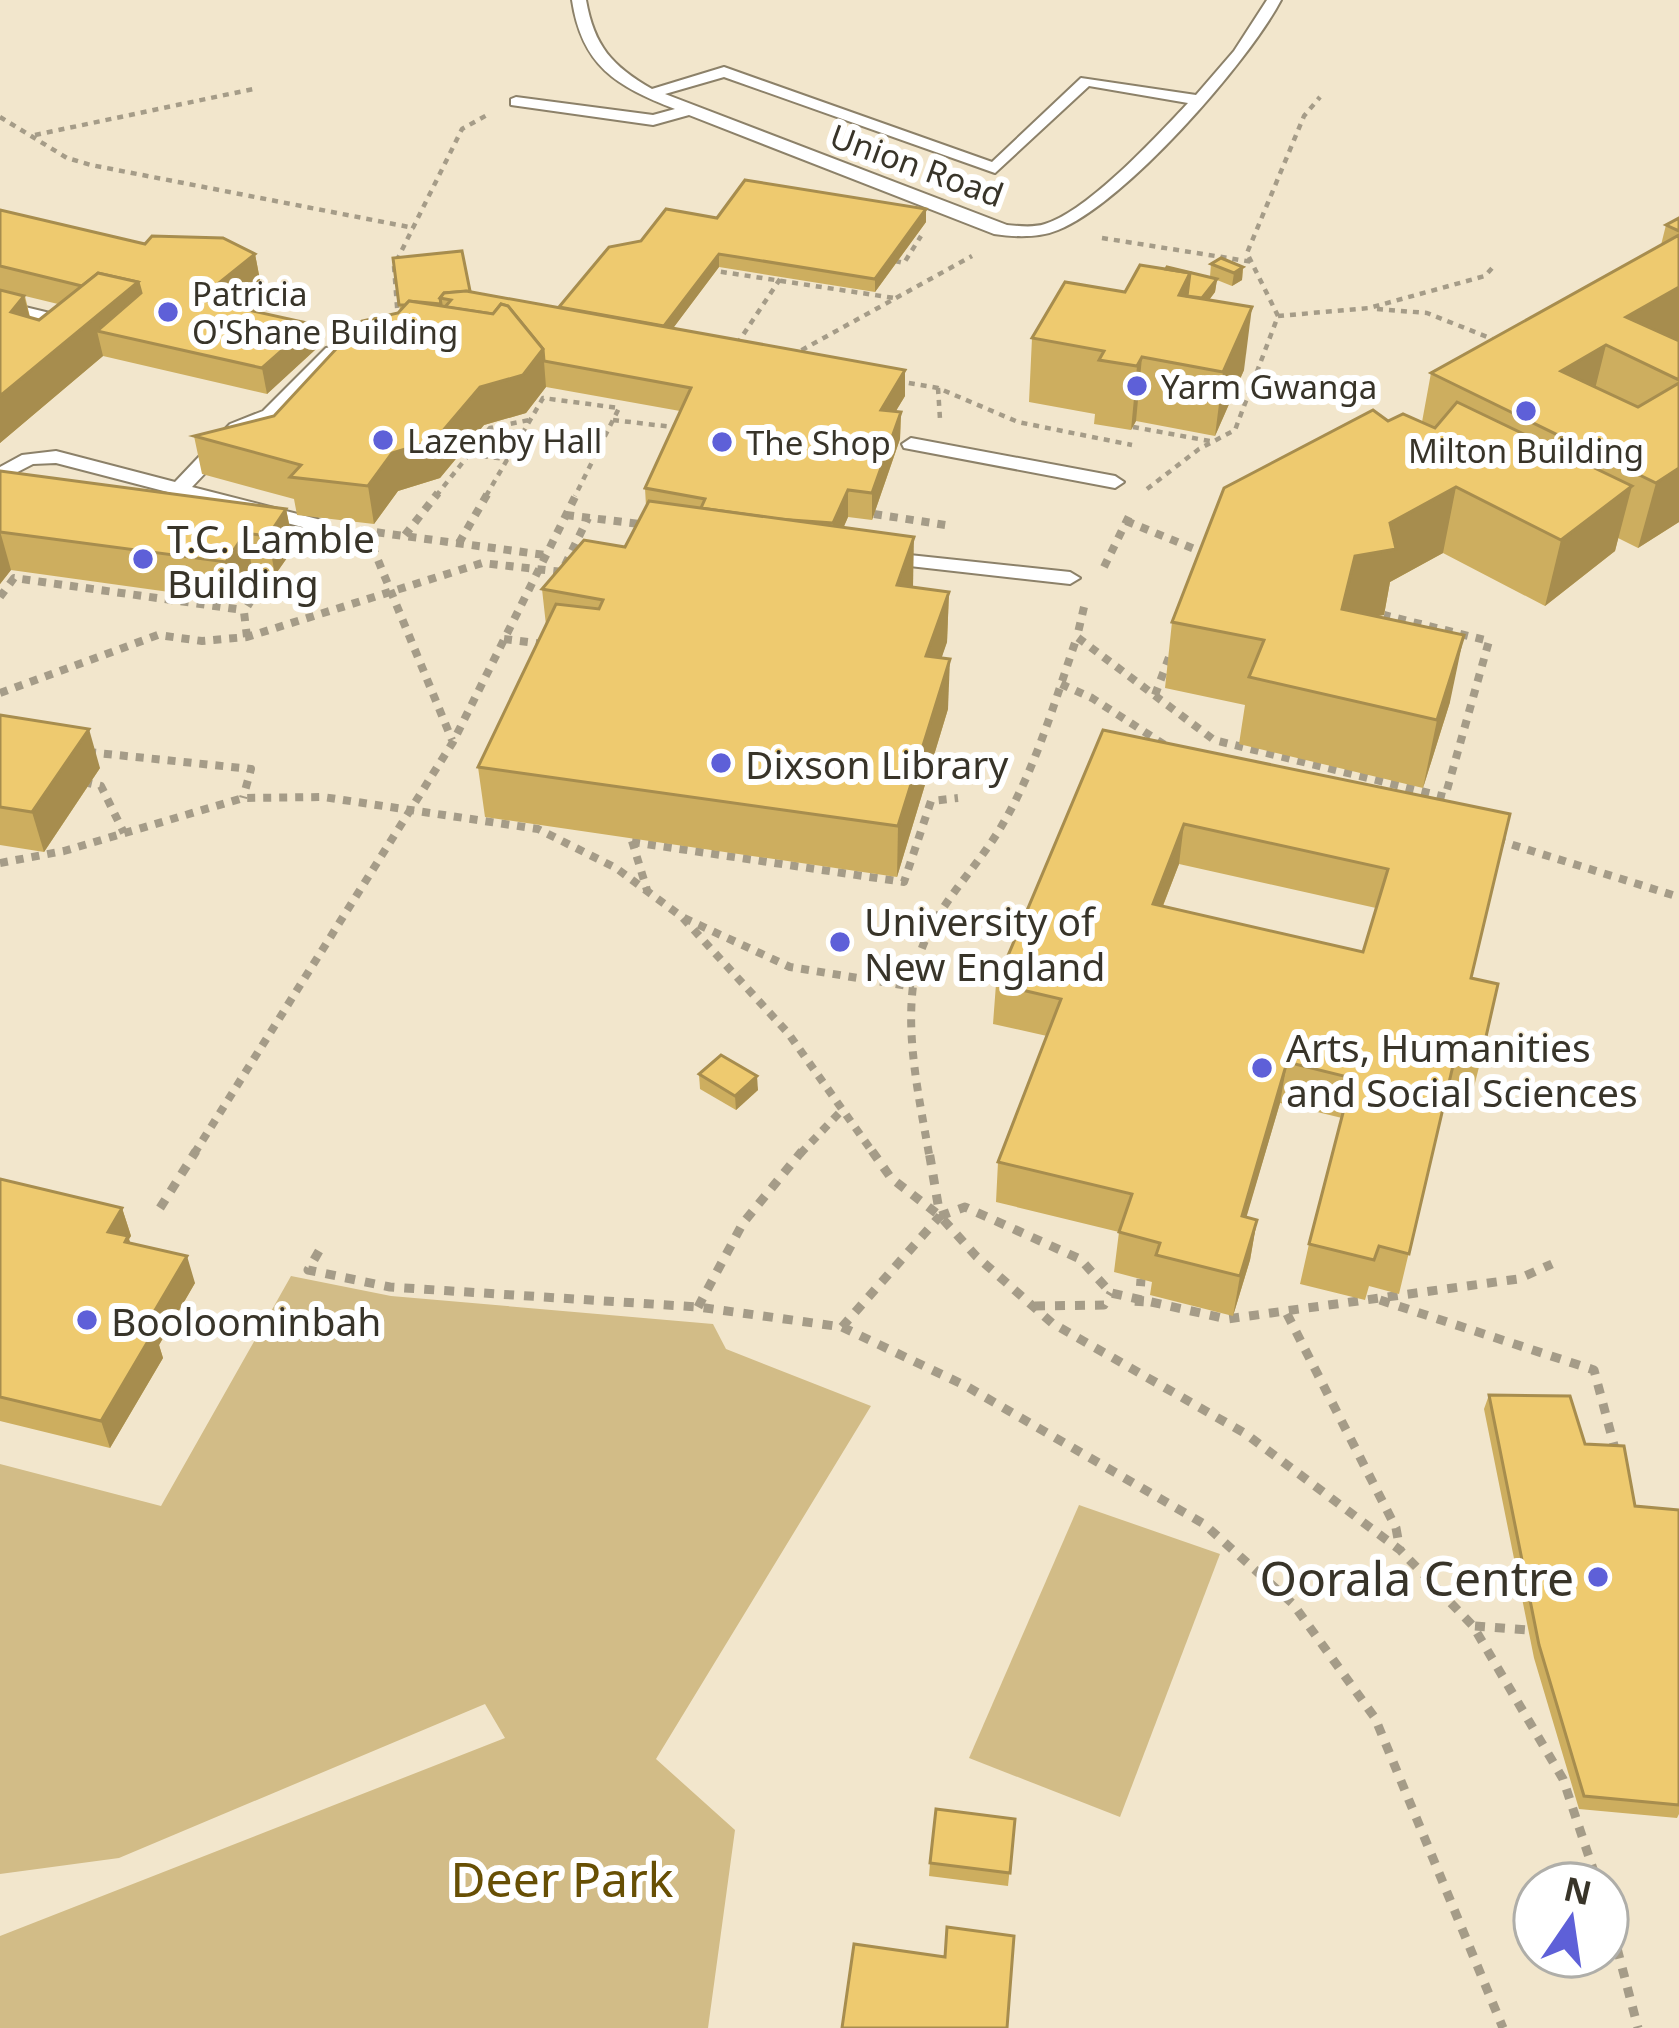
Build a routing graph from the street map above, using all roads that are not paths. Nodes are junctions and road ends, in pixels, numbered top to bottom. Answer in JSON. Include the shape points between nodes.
{"nodes":[{"id":1,"x":579,"y":0,"type":"edge"},
{"id":2,"x":1274,"y":0,"type":"edge"},
{"id":3,"x":650,"y":94,"type":"junction"},
{"id":4,"x":1201,"y":100,"type":"junction"},
{"id":5,"x":516,"y":103,"type":"road end"},
{"id":6,"x":689,"y":110,"type":"junction"},
{"id":7,"x":0,"y":306,"type":"edge"},
{"id":8,"x":75,"y":325,"type":"edge"},
{"id":9,"x":332,"y":352,"type":"edge"},
{"id":10,"x":910,"y":444,"type":"dead end"},
{"id":11,"x":0,"y":475,"type":"edge"},
{"id":12,"x":1115,"y":482,"type":"dead end"},
{"id":13,"x":180,"y":488,"type":"junction"},
{"id":14,"x":314,"y":524,"type":"road end"},
{"id":15,"x":873,"y":557,"type":"edge"},
{"id":16,"x":1070,"y":578,"type":"dead end"}],
"edges":[{"from":1,"to":3,"type":"lane","name":"Union Road","via":[[602,64]]},
{"from":2,"to":4,"type":"lane","name":"Union Road"},
{"from":3,"to":4,"type":"lane","via":[[724,72],[995,168],[1085,81]]},
{"from":3,"to":6,"type":"lane","name":"Union Road"},
{"from":4,"to":6,"type":"lane","name":"Union Road","via":[[1081,211],[1030,231],[1000,230]]},
{"from":5,"to":6,"type":"lane","via":[[653,120]]},
{"from":7,"to":8,"type":"lane"},
{"from":9,"to":13,"type":"lane","via":[[269,416],[237,428]]},
{"from":10,"to":12,"type":"lane"},
{"from":11,"to":13,"type":"lane","via":[[29,459],[56,457]]},
{"from":13,"to":14,"type":"lane"},
{"from":15,"to":16,"type":"lane"}]}
